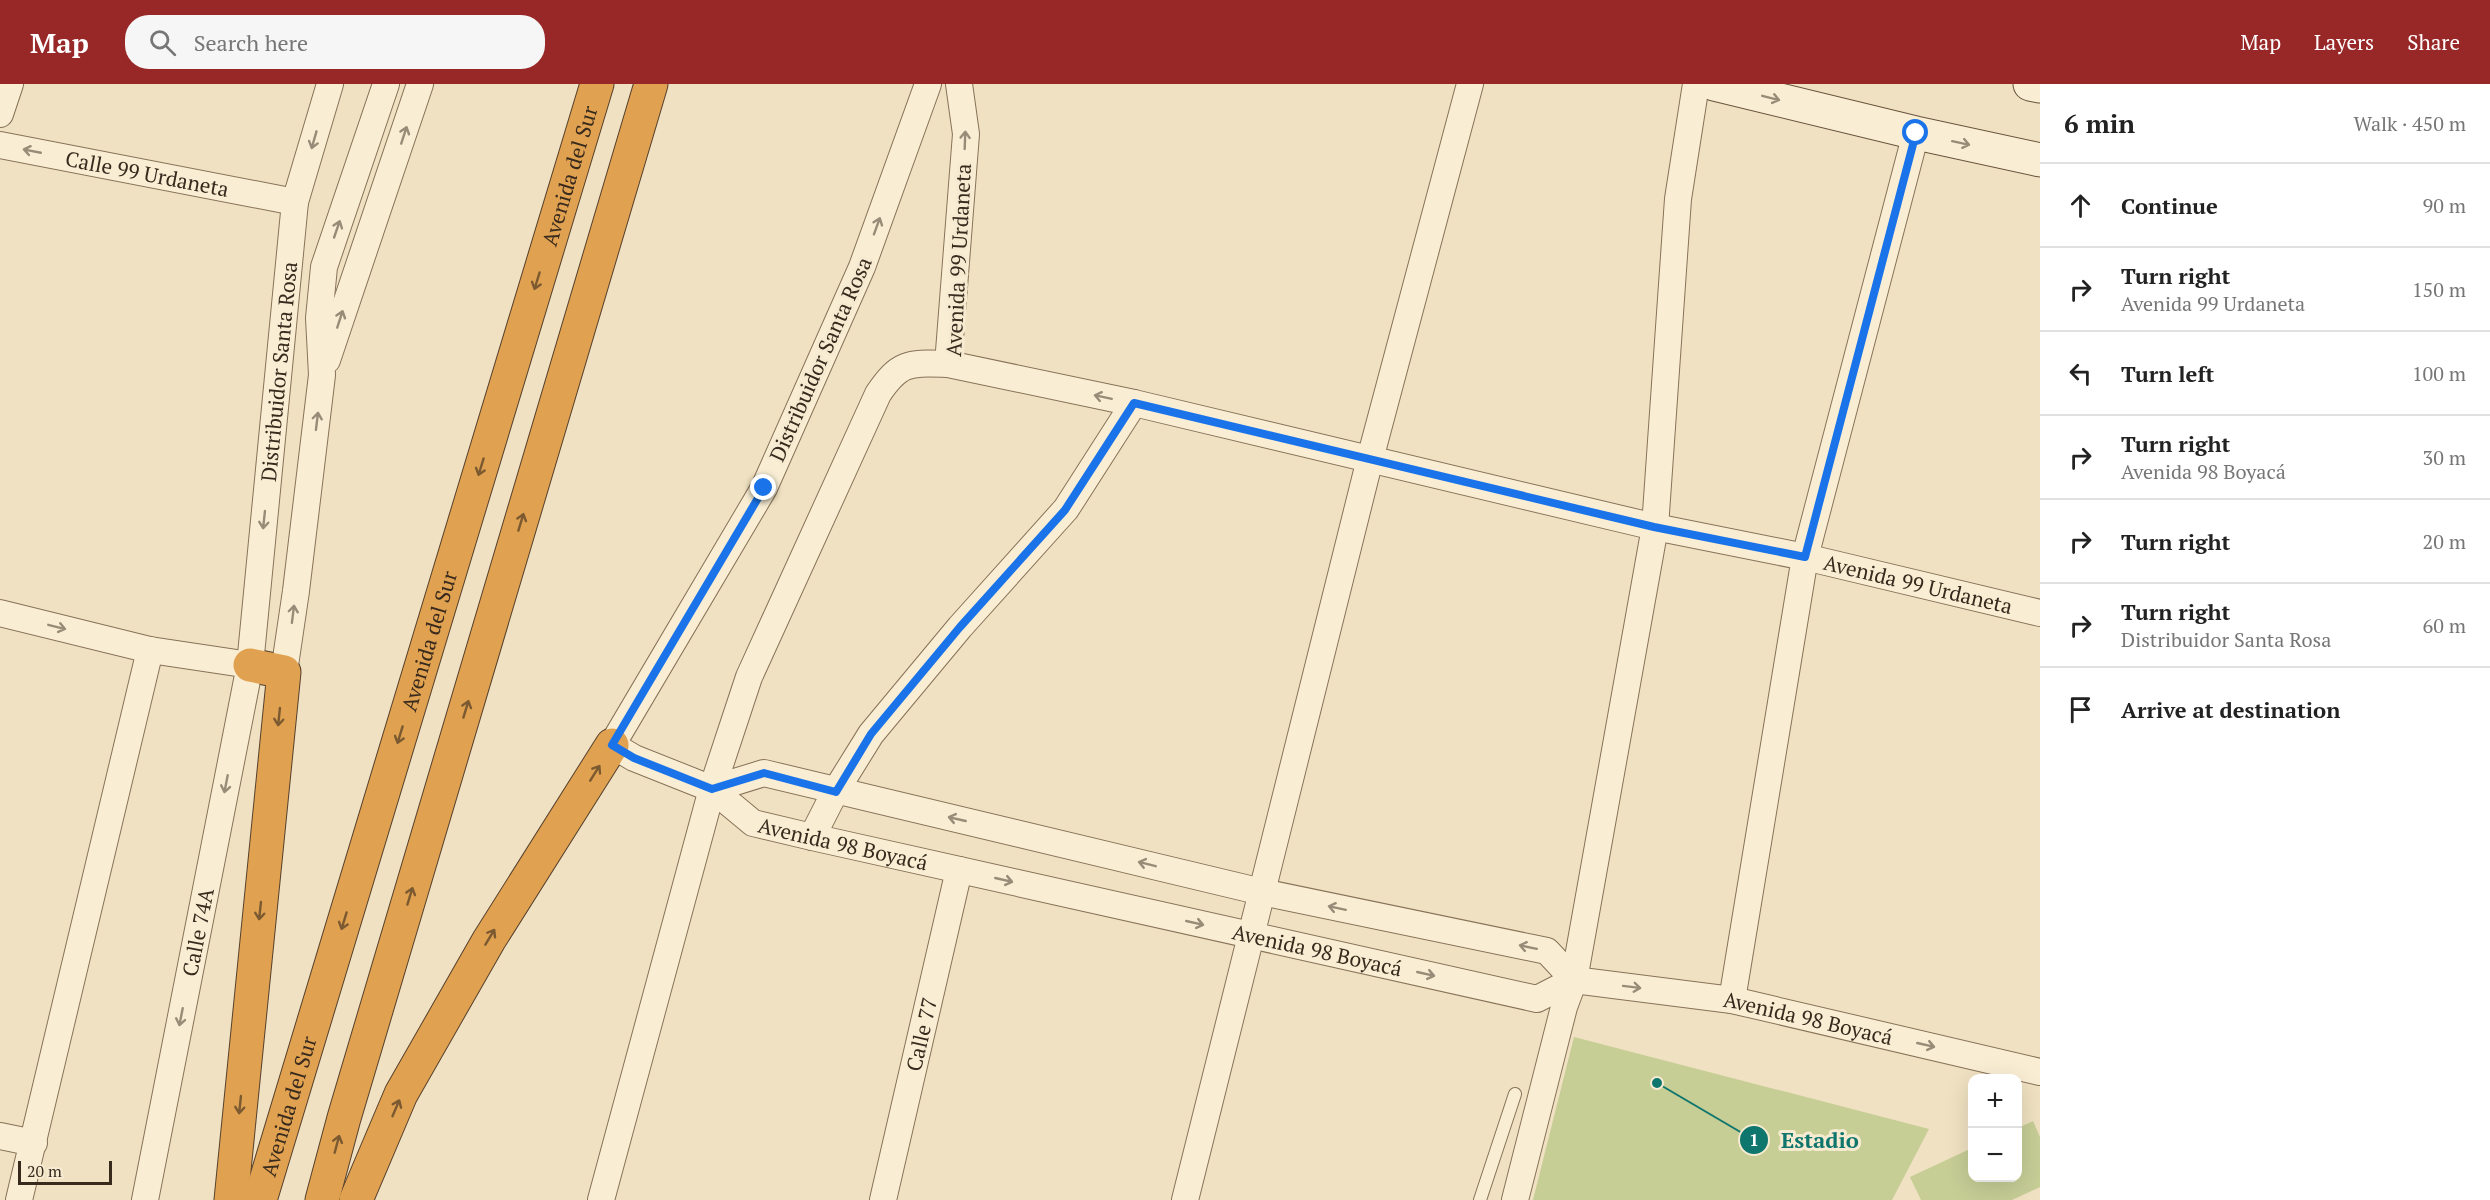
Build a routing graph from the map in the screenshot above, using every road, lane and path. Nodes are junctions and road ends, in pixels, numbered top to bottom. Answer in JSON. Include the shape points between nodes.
{"nodes":[{"id":1,"x":10,"y":84,"type":"edge"},
{"id":2,"x":330,"y":84,"type":"edge"},
{"id":3,"x":386,"y":84,"type":"edge"},
{"id":4,"x":420,"y":84,"type":"edge"},
{"id":5,"x":597,"y":84,"type":"edge"},
{"id":6,"x":651,"y":84,"type":"edge"},
{"id":7,"x":928,"y":84,"type":"edge"},
{"id":8,"x":959,"y":84,"type":"edge"},
{"id":9,"x":1470,"y":84,"type":"edge"},
{"id":10,"x":1696,"y":84,"type":"edge"},
{"id":11,"x":1714,"y":84,"type":"edge"},
{"id":12,"x":2030,"y":84,"type":"edge"},
{"id":13,"x":2040,"y":86,"type":"edge"},
{"id":14,"x":0,"y":114,"type":"edge"},
{"id":15,"x":1916,"y":133,"type":"junction"},
{"id":16,"x":0,"y":145,"type":"edge"},
{"id":17,"x":2040,"y":160,"type":"edge"},
{"id":18,"x":295,"y":202,"type":"junction"},
{"id":19,"x":948,"y":364,"type":"junction"},
{"id":20,"x":322,"y":375,"type":"junction"},
{"id":21,"x":1134,"y":403,"type":"junction"},
{"id":22,"x":1370,"y":459,"type":"junction"},
{"id":23,"x":1654,"y":527,"type":"junction"},
{"id":24,"x":1805,"y":557,"type":"junction"},
{"id":25,"x":0,"y":613,"type":"edge"},
{"id":26,"x":2040,"y":613,"type":"edge"},
{"id":27,"x":150,"y":650,"type":"junction"},
{"id":28,"x":250,"y":665,"type":"junction"},
{"id":29,"x":284,"y":672,"type":"junction"},
{"id":30,"x":612,"y":745,"type":"junction"},
{"id":31,"x":712,"y":789,"type":"junction"},
{"id":32,"x":836,"y":792,"type":"junction"},
{"id":33,"x":812,"y":837,"type":"junction"},
{"id":34,"x":958,"y":870,"type":"junction"},
{"id":35,"x":1262,"y":892,"type":"junction"},
{"id":36,"x":1251,"y":935,"type":"junction"},
{"id":37,"x":1574,"y":980,"type":"junction"},
{"id":38,"x":1732,"y":1000,"type":"junction"},
{"id":39,"x":2040,"y":1072,"type":"edge"},
{"id":40,"x":1515,"y":1094,"type":"dead end"},
{"id":41,"x":0,"y":1136,"type":"edge"},
{"id":42,"x":34,"y":1143,"type":"junction"},
{"id":43,"x":19,"y":1200,"type":"edge"},
{"id":44,"x":145,"y":1200,"type":"edge"},
{"id":45,"x":231,"y":1200,"type":"edge"},
{"id":46,"x":260,"y":1200,"type":"edge"},
{"id":47,"x":322,"y":1200,"type":"edge"},
{"id":48,"x":356,"y":1200,"type":"edge"},
{"id":49,"x":601,"y":1200,"type":"edge"},
{"id":50,"x":883,"y":1200,"type":"edge"},
{"id":51,"x":1185,"y":1200,"type":"edge"},
{"id":52,"x":1480,"y":1200,"type":"edge"},
{"id":53,"x":1515,"y":1200,"type":"edge"}],
"edges":[{"from":1,"to":14,"type":"street"},
{"from":2,"to":18,"type":"street","name":"Distribuidor Santa Rosa","one_way":true},
{"from":20,"to":3,"type":"street","name":"Distribuidor Santa Rosa","one_way":true,"via":[[319,318],[324,267]]},
{"from":20,"to":4,"type":"street","name":"Distribuidor Santa Rosa","one_way":true},
{"from":5,"to":46,"type":"highway","name":"Avenida del Sur","one_way":true},
{"from":47,"to":6,"type":"highway","one_way":true},
{"from":30,"to":7,"type":"street","name":"Distribuidor Santa Rosa","one_way":true,"via":[[764,488],[862,267]]},
{"from":19,"to":8,"type":"street","name":"Avenida 99 Urdaneta","one_way":true,"via":[[966,134]]},
{"from":9,"to":22,"type":"street"},
{"from":10,"to":23,"type":"street","via":[[1678,199]]},
{"from":11,"to":15,"type":"street","one_way":true},
{"from":12,"to":13,"type":"street"},
{"from":15,"to":17,"type":"street","one_way":true},
{"from":15,"to":24,"type":"street"},
{"from":18,"to":16,"type":"street","name":"Calle 99 Urdaneta","one_way":true},
{"from":18,"to":28,"type":"street","name":"Distribuidor Santa Rosa","one_way":true},
{"from":21,"to":19,"type":"street","name":"Avenida 99 Urdaneta","one_way":true},
{"from":19,"to":31,"type":"street","via":[[901,367],[878,394],[749,677]]},
{"from":29,"to":20,"type":"street","name":"Distribuidor Santa Rosa","one_way":true},
{"from":21,"to":22,"type":"street","name":"Avenida 99 Urdaneta"},
{"from":21,"to":32,"type":"street","via":[[1065,510],[871,734]]},
{"from":22,"to":23,"type":"street","name":"Avenida 99 Urdaneta"},
{"from":22,"to":35,"type":"street"},
{"from":23,"to":24,"type":"street","name":"Avenida 99 Urdaneta"},
{"from":23,"to":37,"type":"street"},
{"from":24,"to":26,"type":"street","name":"Avenida 99 Urdaneta"},
{"from":24,"to":38,"type":"street"},
{"from":25,"to":27,"type":"street","one_way":true},
{"from":27,"to":28,"type":"street"},
{"from":27,"to":42,"type":"street"},
{"from":28,"to":29,"type":"highway"},
{"from":28,"to":44,"type":"street","name":"Calle 74A","one_way":true},
{"from":29,"to":45,"type":"highway","one_way":true},
{"from":30,"to":31,"type":"street","via":[[634,758]]},
{"from":48,"to":30,"type":"highway","one_way":true,"via":[[401,1094],[424,1053],[489,940]]},
{"from":31,"to":32,"type":"street","name":"Avenida 98 Boyacá","via":[[764,773]]},
{"from":31,"to":33,"type":"street","name":"Avenida 98 Boyacá","via":[[753,823]]},
{"from":31,"to":49,"type":"street"},
{"from":32,"to":33,"type":"street"},
{"from":35,"to":32,"type":"street","name":"Avenida 98 Boyacá","one_way":true},
{"from":33,"to":34,"type":"street","name":"Avenida 98 Boyacá"},
{"from":34,"to":36,"type":"street","name":"Avenida 98 Boyacá","one_way":true},
{"from":34,"to":50,"type":"street","name":"Calle 77"},
{"from":35,"to":36,"type":"street"},
{"from":37,"to":35,"type":"street","name":"Avenida 98 Boyacá","one_way":true,"via":[[1547,951]]},
{"from":36,"to":37,"type":"street","name":"Avenida 98 Boyacá","one_way":true,"via":[[1537,999]]},
{"from":36,"to":51,"type":"street"},
{"from":37,"to":38,"type":"street","name":"Avenida 98 Boyacá","one_way":true},
{"from":37,"to":53,"type":"street","via":[[1563,1007]]},
{"from":38,"to":39,"type":"street","name":"Avenida 98 Boyacá","one_way":true},
{"from":40,"to":52,"type":"lane"},
{"from":41,"to":42,"type":"street"},
{"from":42,"to":43,"type":"street"}]}
